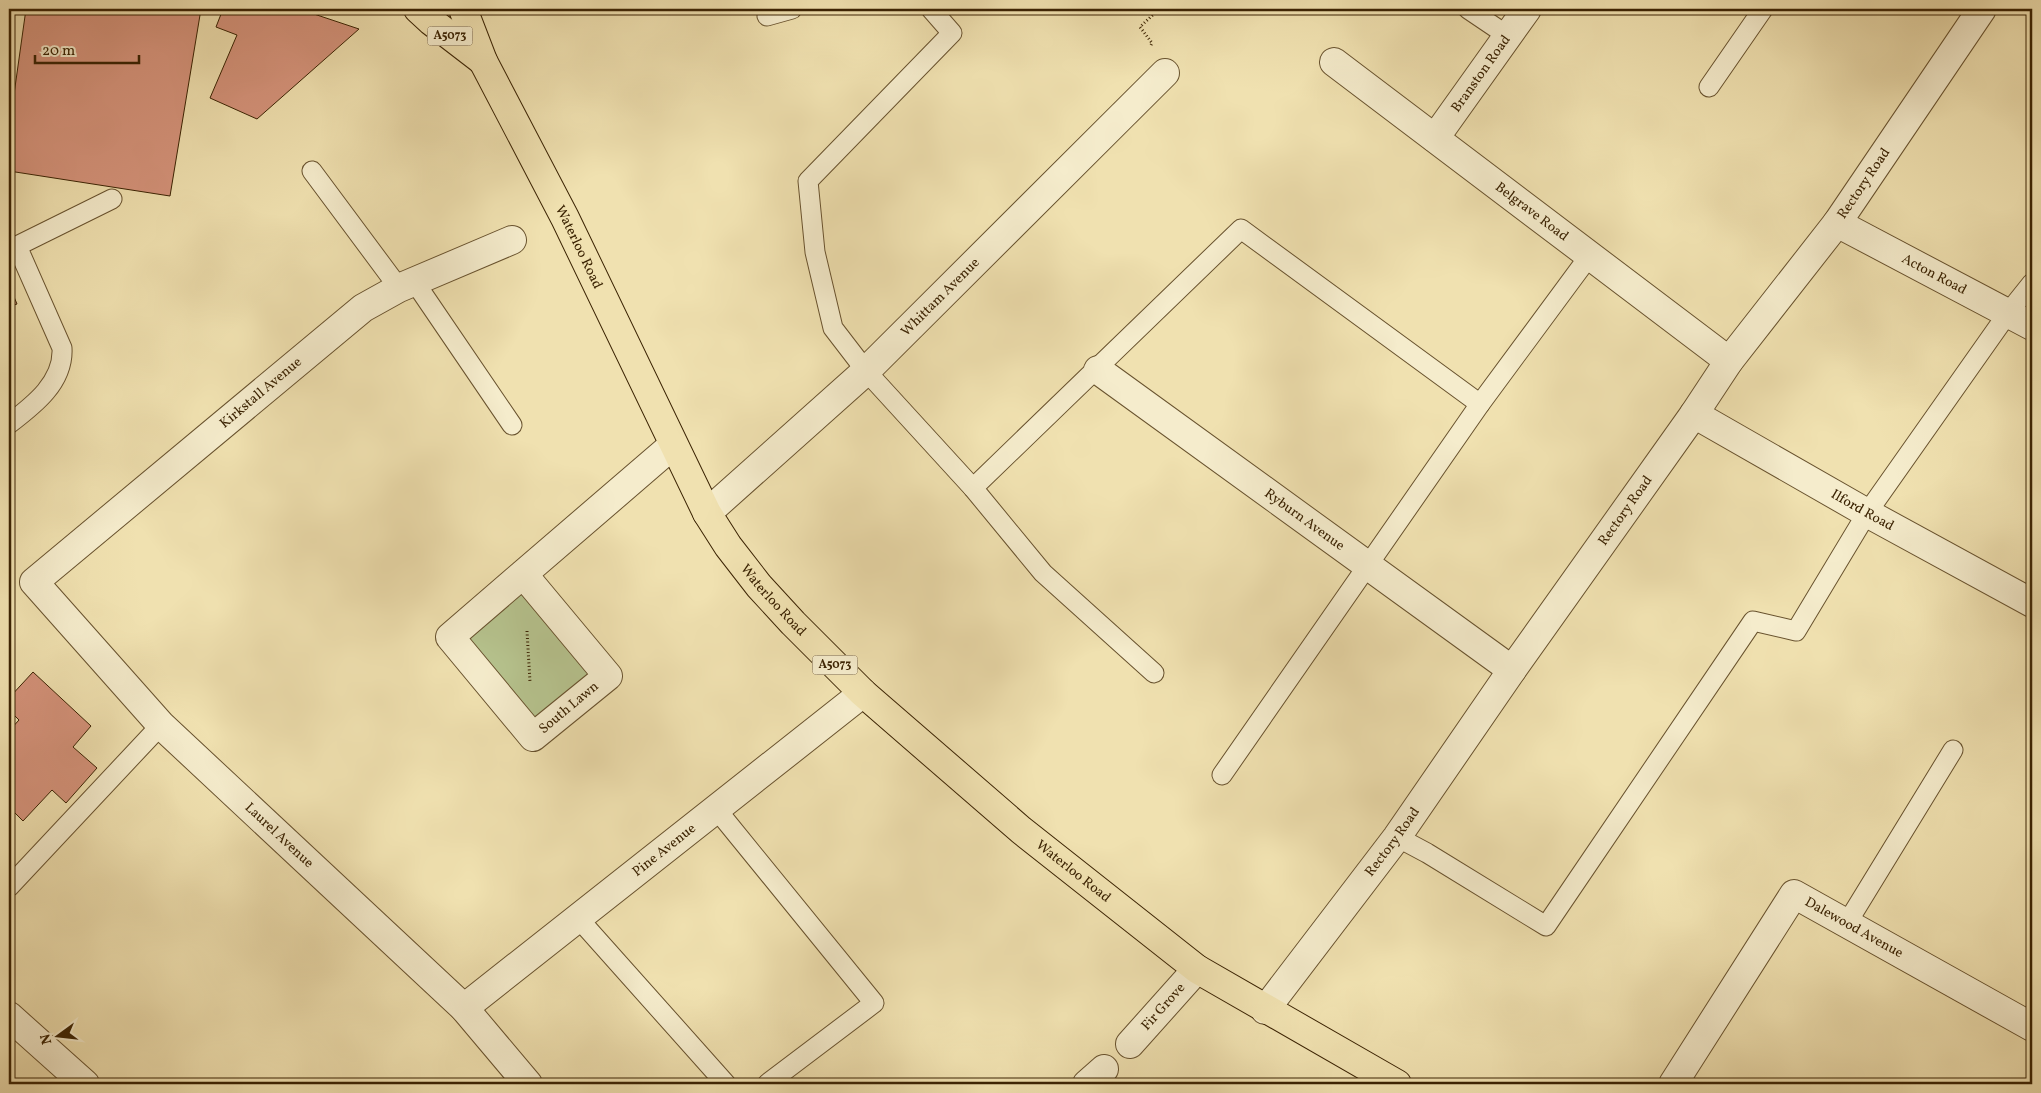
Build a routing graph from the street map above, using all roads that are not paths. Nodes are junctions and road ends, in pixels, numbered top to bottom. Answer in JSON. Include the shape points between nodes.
{"nodes":[{"id":1,"x":418,"y":9,"type":"edge"},
{"id":2,"x":463,"y":9,"type":"edge"},
{"id":3,"x":792,"y":9,"type":"edge"},
{"id":4,"x":931,"y":9,"type":"edge"},
{"id":5,"x":1468,"y":9,"type":"edge"},
{"id":6,"x":1527,"y":9,"type":"edge"},
{"id":7,"x":1763,"y":9,"type":"edge"},
{"id":8,"x":1982,"y":9,"type":"edge"},
{"id":9,"x":768,"y":16,"type":"dead end"},
{"id":10,"x":1508,"y":36,"type":"junction"},
{"id":11,"x":483,"y":61,"type":"junction"},
{"id":12,"x":1334,"y":62,"type":"dead end"},
{"id":13,"x":1165,"y":73,"type":"road end"},
{"id":14,"x":1709,"y":87,"type":"dead end"},
{"id":15,"x":1435,"y":138,"type":"junction"},
{"id":16,"x":312,"y":171,"type":"dead end"},
{"id":17,"x":112,"y":199,"type":"dead end"},
{"id":18,"x":1837,"y":222,"type":"junction"},
{"id":19,"x":512,"y":240,"type":"dead end"},
{"id":20,"x":1590,"y":255,"type":"junction"},
{"id":21,"x":2032,"y":283,"type":"edge"},
{"id":22,"x":406,"y":284,"type":"junction"},
{"id":23,"x":2008,"y":313,"type":"junction"},
{"id":24,"x":2032,"y":326,"type":"edge"},
{"id":25,"x":1729,"y":361,"type":"junction"},
{"id":26,"x":1098,"y":370,"type":"junction"},
{"id":27,"x":866,"y":371,"type":"junction"},
{"id":28,"x":1480,"y":404,"type":"junction"},
{"id":29,"x":1694,"y":414,"type":"junction"},
{"id":30,"x":9,"y":424,"type":"edge"},
{"id":31,"x":512,"y":425,"type":"dead end"},
{"id":32,"x":673,"y":445,"type":"junction"},
{"id":33,"x":973,"y":488,"type":"junction"},
{"id":34,"x":707,"y":513,"type":"junction"},
{"id":35,"x":1867,"y":513,"type":"junction"},
{"id":36,"x":1369,"y":565,"type":"junction"},
{"id":37,"x":523,"y":574,"type":"junction"},
{"id":38,"x":34,"y":582,"type":"joint"},
{"id":39,"x":2032,"y":603,"type":"edge"},
{"id":40,"x":1512,"y":670,"type":"junction"},
{"id":41,"x":1154,"y":673,"type":"dead end"},
{"id":42,"x":863,"y":693,"type":"junction"},
{"id":43,"x":161,"y":725,"type":"junction"},
{"id":44,"x":1953,"y":750,"type":"dead end"},
{"id":45,"x":1222,"y":775,"type":"dead end"},
{"id":46,"x":717,"y":810,"type":"junction"},
{"id":47,"x":1397,"y":837,"type":"junction"},
{"id":48,"x":9,"y":887,"type":"edge"},
{"id":49,"x":578,"y":918,"type":"junction"},
{"id":50,"x":1847,"y":923,"type":"junction"},
{"id":51,"x":1197,"y":969,"type":"junction"},
{"id":52,"x":464,"y":1008,"type":"junction"},
{"id":53,"x":1265,"y":1010,"type":"junction"},
{"id":54,"x":9,"y":1016,"type":"edge"},
{"id":55,"x":2032,"y":1027,"type":"edge"},
{"id":56,"x":1130,"y":1044,"type":"dead end"},
{"id":57,"x":85,"y":1084,"type":"edge"},
{"id":58,"x":528,"y":1084,"type":"edge"},
{"id":59,"x":726,"y":1084,"type":"edge"},
{"id":60,"x":767,"y":1084,"type":"edge"},
{"id":61,"x":1397,"y":1084,"type":"edge"},
{"id":62,"x":1673,"y":1084,"type":"edge"}],
"edges":[{"from":1,"to":11,"type":"highway","name":"Waterloo Road","number":"A5073"},
{"from":2,"to":11,"type":"highway","name":"Waterloo Road","number":"A5073"},
{"from":3,"to":9,"type":"lane"},
{"from":4,"to":27,"type":"lane","via":[[952,33],[808,181],[815,252],[833,328]]},
{"from":5,"to":10,"type":"lane"},
{"from":6,"to":10,"type":"street","name":"Branston Road"},
{"from":7,"to":14,"type":"lane"},
{"from":8,"to":18,"type":"street","name":"Rectory Road"},
{"from":10,"to":15,"type":"street","name":"Branston Road"},
{"from":11,"to":32,"type":"highway","name":"Waterloo Road","number":"A5073","via":[[565,218]]},
{"from":12,"to":15,"type":"street","name":"Belgrave Road"},
{"from":13,"to":27,"type":"street","name":"Whittam Avenue"},
{"from":15,"to":20,"type":"street","name":"Belgrave Road"},
{"from":16,"to":22,"type":"lane"},
{"from":17,"to":30,"type":"lane","via":[[17,246],[62,348],[63,362],[36,404]]},
{"from":18,"to":23,"type":"street","name":"Acton Road"},
{"from":18,"to":25,"type":"street","name":"Rectory Road"},
{"from":19,"to":22,"type":"street","name":"Kirkstall Avenue"},
{"from":20,"to":25,"type":"street","name":"Belgrave Road"},
{"from":20,"to":28,"type":"lane"},
{"from":21,"to":23,"type":"lane"},
{"from":22,"to":31,"type":"lane"},
{"from":22,"to":38,"type":"street","name":"Kirkstall Avenue","via":[[363,308]]},
{"from":23,"to":24,"type":"street","name":"Acton Road"},
{"from":23,"to":35,"type":"lane"},
{"from":25,"to":29,"type":"street","name":"Rectory Road"},
{"from":26,"to":28,"type":"lane","via":[[1241,229]]},
{"from":26,"to":33,"type":"lane"},
{"from":26,"to":36,"type":"street","name":"Ryburn Avenue"},
{"from":27,"to":33,"type":"lane"},
{"from":27,"to":34,"type":"street","name":"Whittam Avenue"},
{"from":28,"to":36,"type":"lane"},
{"from":29,"to":35,"type":"street","name":"Ilford Road"},
{"from":29,"to":40,"type":"street","name":"Rectory Road"},
{"from":32,"to":34,"type":"highway","name":"Waterloo Road","number":"A5073"},
{"from":32,"to":37,"type":"street","name":"South Lawn"},
{"from":33,"to":41,"type":"lane","via":[[1043,573]]},
{"from":34,"to":42,"type":"highway","name":"Waterloo Road","number":"A5073","via":[[758,586]]},
{"from":35,"to":39,"type":"street","name":"Ilford Road"},
{"from":35,"to":47,"type":"lane","via":[[1796,631],[1753,621],[1546,926]]},
{"from":36,"to":40,"type":"street","name":"Ryburn Avenue"},
{"from":36,"to":45,"type":"lane"},
{"from":37,"to":37,"type":"street","name":"South Lawn","via":[[450,637],[533,737],[608,676]]},
{"from":38,"to":43,"type":"street","name":"Laurel Avenue"},
{"from":40,"to":47,"type":"street","name":"Rectory Road"},
{"from":42,"to":46,"type":"street","name":"Pine Avenue"},
{"from":42,"to":51,"type":"highway","name":"Waterloo Road","number":"A5073","via":[[1021,830]]},
{"from":43,"to":48,"type":"lane"},
{"from":43,"to":52,"type":"street","name":"Laurel Avenue"},
{"from":44,"to":50,"type":"lane"},
{"from":46,"to":49,"type":"street","name":"Pine Avenue"},
{"from":46,"to":60,"type":"lane","via":[[874,1003]]},
{"from":47,"to":53,"type":"street","name":"Rectory Road"},
{"from":49,"to":52,"type":"street","name":"Pine Avenue"},
{"from":49,"to":59,"type":"lane"},
{"from":50,"to":55,"type":"street","name":"Dalewood Avenue"},
{"from":50,"to":62,"type":"street","name":"Dalewood Avenue","via":[[1794,894]]},
{"from":51,"to":53,"type":"highway","name":"Waterloo Road","number":"A5073"},
{"from":51,"to":56,"type":"street","name":"Fir Grove"},
{"from":52,"to":58,"type":"street","name":"Laurel Avenue"},
{"from":53,"to":61,"type":"highway","name":"Waterloo Road","number":"A5073"},
{"from":54,"to":57,"type":"street"}]}
